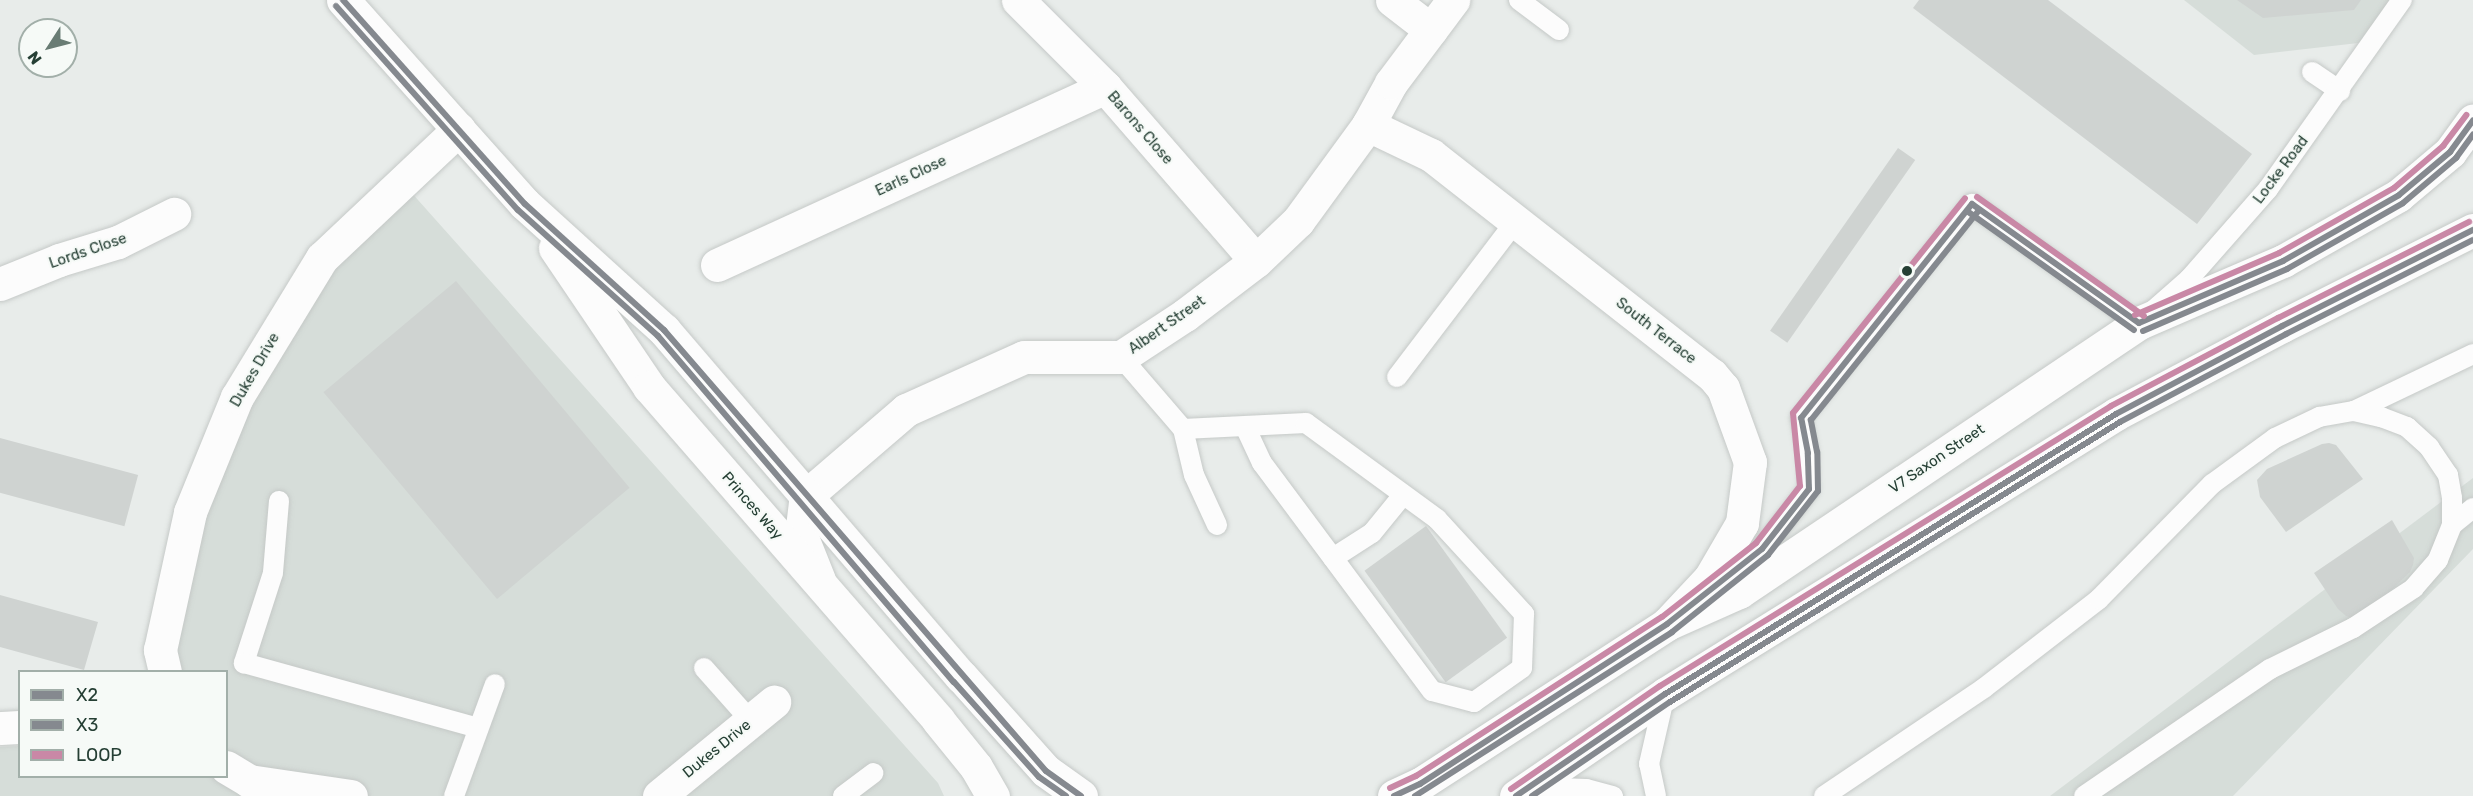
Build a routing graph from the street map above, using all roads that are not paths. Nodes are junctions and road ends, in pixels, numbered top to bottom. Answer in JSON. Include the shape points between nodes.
{"nodes":[{"id":1,"x":343,"y":0,"type":"edge"},
{"id":2,"x":1018,"y":0,"type":"edge"},
{"id":3,"x":1392,"y":0,"type":"edge"},
{"id":4,"x":1453,"y":0,"type":"edge"},
{"id":5,"x":1519,"y":0,"type":"edge"},
{"id":6,"x":2402,"y":0,"type":"edge"},
{"id":7,"x":1431,"y":30,"type":"junction"},
{"id":8,"x":1559,"y":30,"type":"dead end"},
{"id":9,"x":2312,"y":72,"type":"dead end"},
{"id":10,"x":1105,"y":87,"type":"junction"},
{"id":11,"x":2340,"y":91,"type":"junction"},
{"id":12,"x":2473,"y":120,"type":"edge"},
{"id":13,"x":1368,"y":124,"type":"junction"},
{"id":14,"x":459,"y":129,"type":"junction"},
{"id":15,"x":525,"y":204,"type":"junction"},
{"id":16,"x":174,"y":214,"type":"dead end"},
{"id":17,"x":1516,"y":221,"type":"junction"},
{"id":18,"x":2473,"y":230,"type":"edge"},
{"id":19,"x":1256,"y":261,"type":"junction"},
{"id":20,"x":717,"y":265,"type":"dead end"},
{"id":21,"x":0,"y":284,"type":"edge"},
{"id":22,"x":2139,"y":323,"type":"junction"},
{"id":23,"x":2473,"y":354,"type":"edge"},
{"id":24,"x":1121,"y":357,"type":"junction"},
{"id":25,"x":1397,"y":377,"type":"dead end"},
{"id":26,"x":2354,"y":411,"type":"junction"},
{"id":27,"x":1245,"y":427,"type":"junction"},
{"id":28,"x":1183,"y":429,"type":"junction"},
{"id":29,"x":1403,"y":495,"type":"junction"},
{"id":30,"x":806,"y":496,"type":"junction"},
{"id":31,"x":279,"y":501,"type":"dead end"},
{"id":32,"x":2473,"y":508,"type":"edge"},
{"id":33,"x":1217,"y":525,"type":"dead end"},
{"id":34,"x":2452,"y":525,"type":"junction"},
{"id":35,"x":1333,"y":558,"type":"junction"},
{"id":36,"x":822,"y":587,"type":"junction"},
{"id":37,"x":1667,"y":624,"type":"junction"},
{"id":38,"x":704,"y":668,"type":"dead end"},
{"id":39,"x":165,"y":670,"type":"edge"},
{"id":40,"x":495,"y":684,"type":"dead end"},
{"id":41,"x":1665,"y":694,"type":"junction"},
{"id":42,"x":762,"y":712,"type":"joint"},
{"id":43,"x":18,"y":727,"type":"edge"},
{"id":44,"x":0,"y":728,"type":"edge"},
{"id":45,"x":478,"y":728,"type":"junction"},
{"id":46,"x":873,"y":773,"type":"dead end"},
{"id":47,"x":240,"y":781,"type":"edge"},
{"id":48,"x":1523,"y":792,"type":"edge"},
{"id":49,"x":351,"y":796,"type":"edge"},
{"id":50,"x":454,"y":796,"type":"edge"},
{"id":51,"x":659,"y":796,"type":"edge"},
{"id":52,"x":843,"y":796,"type":"edge"},
{"id":53,"x":993,"y":796,"type":"edge"},
{"id":54,"x":1081,"y":796,"type":"edge"},
{"id":55,"x":1395,"y":796,"type":"edge"},
{"id":56,"x":1613,"y":796,"type":"edge"},
{"id":57,"x":1656,"y":796,"type":"edge"},
{"id":58,"x":1824,"y":796,"type":"edge"},
{"id":59,"x":2084,"y":796,"type":"edge"}],
"edges":[{"from":1,"to":14,"type":"street","name":"Princes Way"},
{"from":2,"to":10,"type":"street","name":"Barons Close"},
{"from":3,"to":7,"type":"street"},
{"from":4,"to":7,"type":"street","name":"Albert Street"},
{"from":5,"to":8,"type":"lane"},
{"from":6,"to":11,"type":"lane","name":"Locke Road"},
{"from":7,"to":13,"type":"street","name":"Albert Street","via":[[1391,83]]},
{"from":9,"to":11,"type":"lane"},
{"from":10,"to":19,"type":"street","name":"Barons Close"},
{"from":10,"to":20,"type":"street","name":"Earls Close"},
{"from":11,"to":22,"type":"lane","name":"Locke Road","via":[[2268,189],[2189,279]]},
{"from":12,"to":22,"type":"street","name":"V7 Saxon Street","via":[[2450,152],[2399,195],[2283,261]]},
{"from":13,"to":17,"type":"street","name":"South Terrace","via":[[1431,155]]},
{"from":13,"to":19,"type":"street","name":"Albert Street","via":[[1298,221]]},
{"from":14,"to":15,"type":"street","name":"Princes Way"},
{"from":14,"to":39,"type":"street","name":"Dukes Drive","via":[[322,258],[237,397],[190,512],[160,650]]},
{"from":15,"to":30,"type":"street","name":"Princes Way","via":[[664,330]]},
{"from":15,"to":36,"type":"street","name":"Princes Way","via":[[649,387]]},
{"from":16,"to":21,"type":"street","name":"Lords Close","via":[[118,242]]},
{"from":17,"to":25,"type":"lane"},
{"from":17,"to":37,"type":"street","name":"South Terrace","via":[[1724,388],[1750,462],[1742,523],[1710,578]]},
{"from":18,"to":41,"type":"street","via":[[2116,414]]},
{"from":19,"to":24,"type":"street","name":"Albert Street"},
{"from":22,"to":37,"type":"street","name":"V7 Saxon Street","via":[[1739,592]]},
{"from":22,"to":37,"type":"lane","via":[[1972,204],[1801,418],[1808,453],[1809,489],[1762,549]]},
{"from":23,"to":26,"type":"lane"},
{"from":24,"to":28,"type":"lane"},
{"from":24,"to":30,"type":"street","name":"Albert Street","via":[[1024,357],[906,410]]},
{"from":26,"to":34,"type":"lane","via":[[2407,427],[2429,447],[2448,475]]},
{"from":26,"to":58,"type":"lane","via":[[2319,417],[2275,438],[2212,484],[2099,599],[1984,688]]},
{"from":27,"to":28,"type":"lane"},
{"from":27,"to":29,"type":"lane","via":[[1306,423]]},
{"from":27,"to":35,"type":"lane","via":[[1262,463]]},
{"from":28,"to":33,"type":"lane","via":[[1194,476]]},
{"from":29,"to":35,"type":"lane","via":[[1372,533]]},
{"from":29,"to":35,"type":"lane","via":[[1437,519],[1524,614],[1522,668],[1474,702],[1432,691]]},
{"from":30,"to":36,"type":"street","via":[[801,535]]},
{"from":30,"to":54,"type":"street","name":"Princes Way","via":[[1046,771]]},
{"from":31,"to":45,"type":"lane","via":[[273,573],[244,663]]},
{"from":32,"to":34,"type":"lane"},
{"from":34,"to":59,"type":"lane","via":[[2438,560],[2414,588],[2354,628],[2270,669]]},
{"from":36,"to":53,"type":"street","name":"Princes Way","via":[[976,767]]},
{"from":37,"to":55,"type":"street","name":"V7 Saxon Street","via":[[1420,784]]},
{"from":38,"to":42,"type":"lane"},
{"from":40,"to":45,"type":"lane"},
{"from":41,"to":48,"type":"street"},
{"from":41,"to":57,"type":"lane","via":[[1649,765]]},
{"from":42,"to":51,"type":"street","name":"Dukes Drive"},
{"from":43,"to":44,"type":"street"},
{"from":45,"to":50,"type":"lane"},
{"from":46,"to":52,"type":"lane"},
{"from":47,"to":49,"type":"street"},
{"from":48,"to":56,"type":"lane","via":[[1587,789]]}]}
